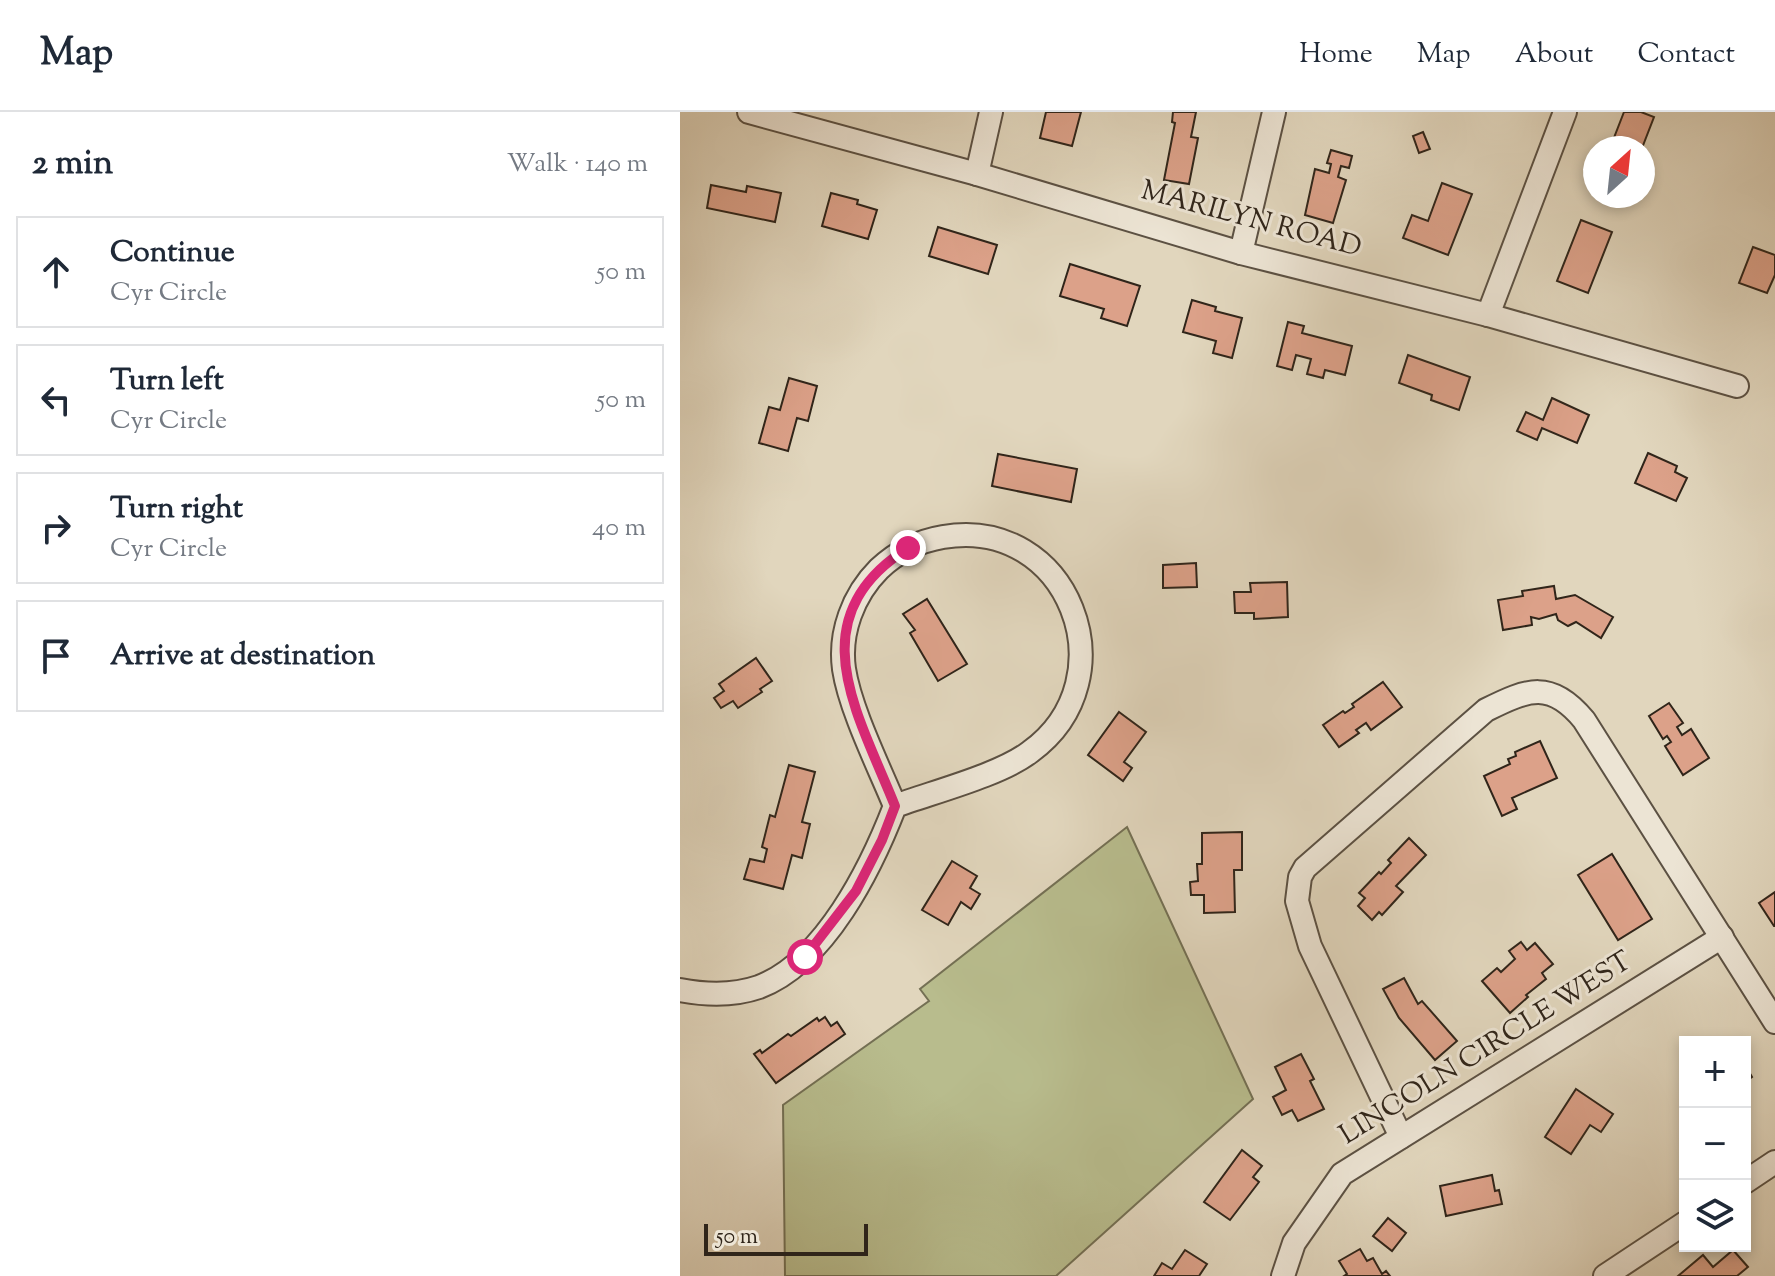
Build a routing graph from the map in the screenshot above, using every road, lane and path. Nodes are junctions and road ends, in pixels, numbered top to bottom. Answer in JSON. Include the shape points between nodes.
{"nodes":[{"id":1,"x":749,"y":112,"type":"edge"},
{"id":2,"x":991,"y":112,"type":"edge"},
{"id":3,"x":1274,"y":112,"type":"edge"},
{"id":4,"x":1565,"y":112,"type":"edge"},
{"id":5,"x":977,"y":174,"type":"junction"},
{"id":6,"x":1241,"y":253,"type":"junction"},
{"id":7,"x":1488,"y":315,"type":"junction"},
{"id":8,"x":1737,"y":386,"type":"dead end"},
{"id":9,"x":895,"y":806,"type":"junction"},
{"id":10,"x":1722,"y":937,"type":"junction"},
{"id":11,"x":680,"y":990,"type":"edge"},
{"id":12,"x":1775,"y":1022,"type":"edge"},
{"id":13,"x":1401,"y":1137,"type":"junction"},
{"id":14,"x":1775,"y":1162,"type":"edge"},
{"id":15,"x":1748,"y":1180,"type":"edge"},
{"id":16,"x":1679,"y":1227,"type":"edge"},
{"id":17,"x":1283,"y":1276,"type":"edge"},
{"id":18,"x":1605,"y":1276,"type":"edge"}],
"edges":[{"from":1,"to":5,"type":"street","name":"MARILYN ROAD"},
{"from":2,"to":5,"type":"street"},
{"from":3,"to":6,"type":"street"},
{"from":4,"to":7,"type":"street"},
{"from":5,"to":6,"type":"street","name":"MARILYN ROAD"},
{"from":6,"to":7,"type":"street","name":"MARILYN ROAD"},
{"from":7,"to":8,"type":"street","name":"MARILYN ROAD"},
{"from":9,"to":9,"type":"street","via":[[844,668],[848,620],[857,598],[888,561],[931,539],[979,536],[1025,552],[1060,585],[1079,628],[1080,677],[1062,721],[1047,739],[1007,765]]},
{"from":9,"to":11,"type":"street","via":[[856,891],[805,957],[760,987],[732,993]]},
{"from":10,"to":12,"type":"street"},
{"from":10,"to":13,"type":"street","name":"LINCOLN CIRCLE WEST"},
{"from":10,"to":13,"type":"street","via":[[1569,702],[1534,692],[1486,710],[1300,877],[1297,901],[1310,946]]},
{"from":13,"to":17,"type":"street","name":"LINCOLN CIRCLE WEST","via":[[1342,1174],[1294,1243]]},
{"from":14,"to":15,"type":"street"},
{"from":16,"to":18,"type":"street"}]}
